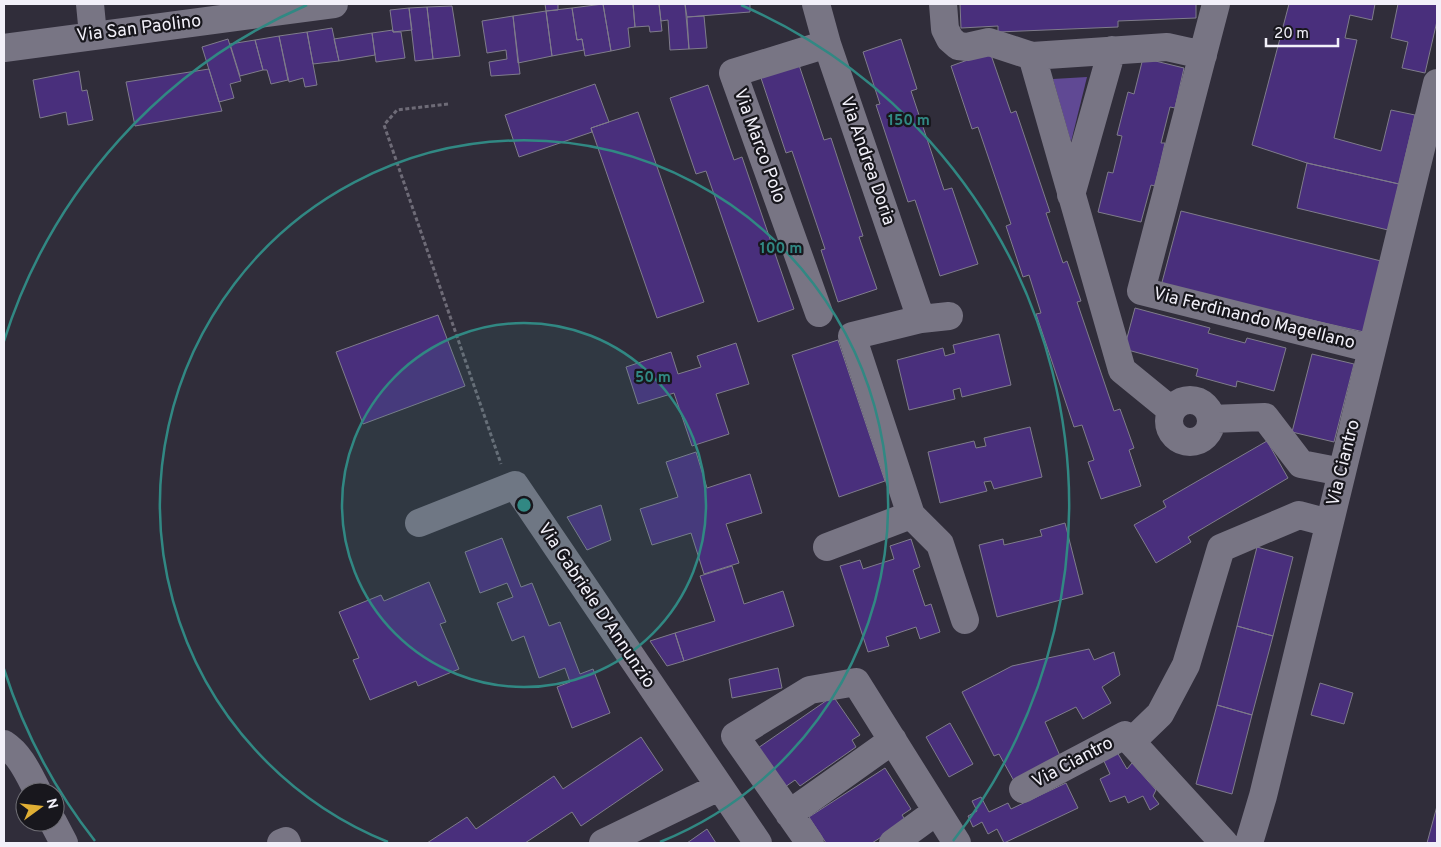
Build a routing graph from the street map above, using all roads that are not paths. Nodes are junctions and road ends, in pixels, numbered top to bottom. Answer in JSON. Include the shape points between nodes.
{"nodes":[{"id":1,"x":90,"y":4,"type":"edge"},
{"id":2,"x":334,"y":4,"type":"edge"},
{"id":3,"x":816,"y":4,"type":"edge"},
{"id":4,"x":943,"y":4,"type":"edge"},
{"id":5,"x":1216,"y":4,"type":"edge"},
{"id":6,"x":93,"y":35,"type":"junction"},
{"id":7,"x":827,"y":44,"type":"junction"},
{"id":8,"x":4,"y":48,"type":"edge"},
{"id":9,"x":1112,"y":50,"type":"junction"},
{"id":10,"x":1203,"y":55,"type":"junction"},
{"id":11,"x":1032,"y":56,"type":"junction"},
{"id":12,"x":1437,"y":83,"type":"edge"},
{"id":13,"x":1071,"y":196,"type":"junction"},
{"id":14,"x":819,"y":312,"type":"dead end"},
{"id":15,"x":949,"y":316,"type":"dead end"},
{"id":16,"x":921,"y":318,"type":"junction"},
{"id":17,"x":1372,"y":349,"type":"junction"},
{"id":18,"x":1342,"y":472,"type":"junction"},
{"id":19,"x":907,"y":504,"type":"junction"},
{"id":20,"x":419,"y":523,"type":"dead end"},
{"id":21,"x":1329,"y":523,"type":"junction"},
{"id":22,"x":827,"y":547,"type":"dead end"},
{"id":23,"x":965,"y":620,"type":"dead end"},
{"id":24,"x":892,"y":740,"type":"junction"},
{"id":25,"x":1132,"y":742,"type":"junction"},
{"id":26,"x":4,"y":744,"type":"edge"},
{"id":27,"x":32,"y":782,"type":"edge"},
{"id":28,"x":719,"y":787,"type":"junction"},
{"id":29,"x":1023,"y":789,"type":"dead end"},
{"id":30,"x":938,"y":812,"type":"junction"},
{"id":31,"x":789,"y":814,"type":"junction"},
{"id":32,"x":281,"y":843,"type":"edge"},
{"id":33,"x":287,"y":843,"type":"edge"},
{"id":34,"x":603,"y":843,"type":"edge"},
{"id":35,"x":758,"y":843,"type":"edge"},
{"id":36,"x":810,"y":843,"type":"edge"},
{"id":37,"x":893,"y":843,"type":"edge"},
{"id":38,"x":958,"y":843,"type":"edge"},
{"id":39,"x":1224,"y":843,"type":"edge"},
{"id":40,"x":1249,"y":843,"type":"edge"}],
"edges":[{"from":1,"to":6,"type":"street"},
{"from":2,"to":6,"type":"street","name":"Via San Paolino"},
{"from":3,"to":7,"type":"street","name":"Via Andrea Doria"},
{"from":4,"to":11,"type":"street","via":[[945,29],[958,46],[990,42]]},
{"from":5,"to":10,"type":"street","name":"Via Ferdinando Magellano"},
{"from":6,"to":8,"type":"street","name":"Via San Paolino"},
{"from":7,"to":14,"type":"street","name":"Via Marco Polo","via":[[733,73]]},
{"from":7,"to":16,"type":"street","name":"Via Andrea Doria"},
{"from":9,"to":10,"type":"street","via":[[1167,47]]},
{"from":9,"to":11,"type":"street"},
{"from":9,"to":13,"type":"street"},
{"from":10,"to":17,"type":"street","name":"Via Ferdinando Magellano","via":[[1141,291]]},
{"from":11,"to":13,"type":"street"},
{"from":12,"to":17,"type":"street","name":"Via Ciantro"},
{"from":13,"to":18,"type":"street","via":[[1122,370],[1171,410],[1172,431],[1180,439],[1191,442],[1202,439],[1209,430],[1211,419],[1265,417],[1301,464]]},
{"from":15,"to":16,"type":"street"},
{"from":16,"to":19,"type":"street","via":[[852,336]]},
{"from":17,"to":18,"type":"street","name":"Via Ciantro"},
{"from":18,"to":21,"type":"street","name":"Via Ciantro"},
{"from":19,"to":22,"type":"street"},
{"from":19,"to":23,"type":"street","via":[[940,544]]},
{"from":20,"to":28,"type":"street","name":"Via Gabriele D'Annunzio","via":[[514,485]]},
{"from":21,"to":25,"type":"street","via":[[1299,515],[1221,548],[1186,664],[1160,714]]},
{"from":21,"to":40,"type":"street","name":"Via Ciantro"},
{"from":24,"to":30,"type":"street"},
{"from":24,"to":31,"type":"street"},
{"from":24,"to":31,"type":"street","via":[[856,682],[810,690],[736,736]]},
{"from":25,"to":29,"type":"street","name":"Via Ciantro","via":[[1125,735]]},
{"from":25,"to":39,"type":"street","name":"Via Ciantro"},
{"from":26,"to":27,"type":"street","via":[[12,750]]},
{"from":28,"to":34,"type":"street"},
{"from":28,"to":35,"type":"street","name":"Via Gabriele D'Annunzio"},
{"from":30,"to":37,"type":"street"},
{"from":30,"to":38,"type":"street"},
{"from":31,"to":36,"type":"street"},
{"from":32,"to":33,"type":"street"}]}
